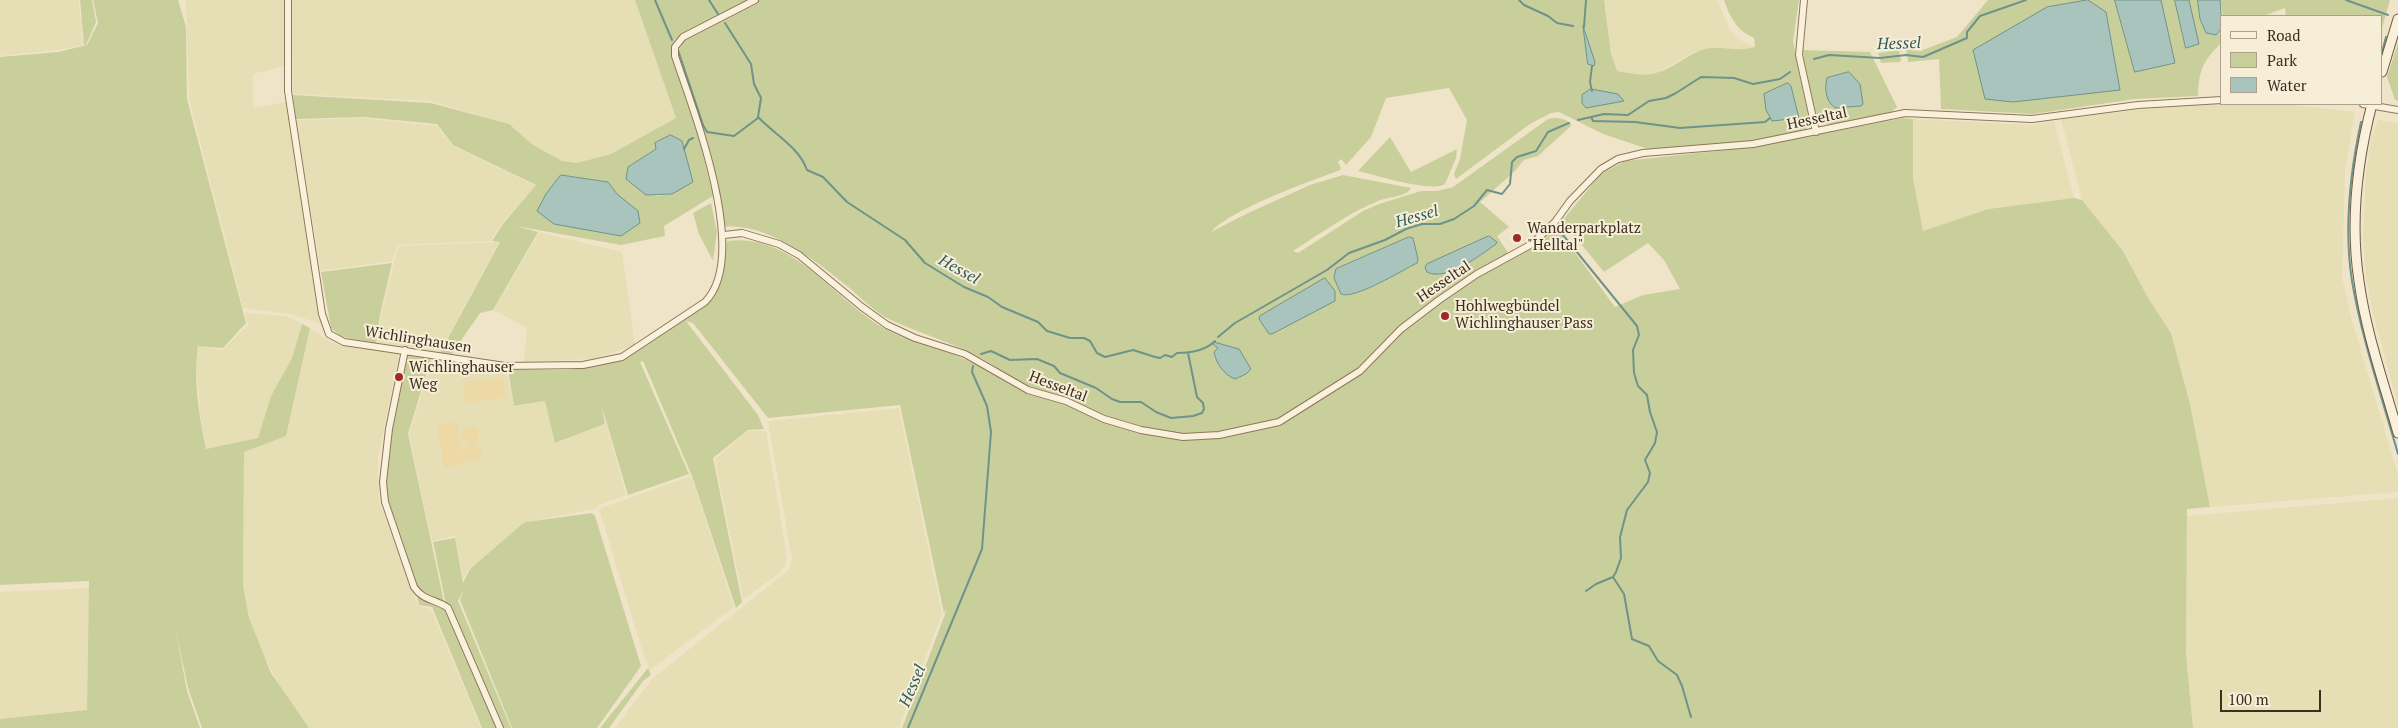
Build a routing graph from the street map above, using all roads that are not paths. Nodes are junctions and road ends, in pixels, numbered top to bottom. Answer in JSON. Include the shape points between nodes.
{"nodes":[{"id":1,"x":288,"y":0,"type":"edge"},
{"id":2,"x":755,"y":0,"type":"edge"},
{"id":3,"x":1804,"y":0,"type":"edge"},
{"id":4,"x":2398,"y":19,"type":"edge"},
{"id":5,"x":2383,"y":69,"type":"edge"},
{"id":6,"x":2220,"y":100,"type":"edge"},
{"id":7,"x":2369,"y":105,"type":"edge"},
{"id":8,"x":2374,"y":105,"type":"edge"},
{"id":9,"x":2398,"y":110,"type":"edge"},
{"id":10,"x":1816,"y":132,"type":"junction"},
{"id":11,"x":724,"y":235,"type":"junction"},
{"id":12,"x":405,"y":350,"type":"junction"},
{"id":13,"x":2398,"y":433,"type":"edge"},
{"id":14,"x":500,"y":728,"type":"edge"}],
"edges":[{"from":1,"to":12,"type":"street","name":"Wichlinghausen","via":[[288,91],[322,314],[329,334],[344,342]]},
{"from":2,"to":11,"type":"street","name":"Wichlinghausen","via":[[683,37],[674,47],[717,194]]},
{"from":3,"to":10,"type":"street","via":[[1799,55]]},
{"from":4,"to":5,"type":"main road"},
{"from":6,"to":10,"type":"street","name":"Hesseltal","via":[[2138,105],[2032,119],[1904,113]]},
{"from":7,"to":13,"type":"main road","via":[[2355,208],[2356,260],[2365,313]]},
{"from":8,"to":9,"type":"street"},
{"from":10,"to":11,"type":"street","name":"Hesseltal","via":[[1753,144],[1643,153],[1618,159],[1601,169],[1532,244],[1477,274],[1439,300],[1401,329],[1360,371],[1278,422],[1219,435],[1183,437],[1141,430],[1028,390],[966,354],[915,338],[887,325],[799,255],[778,244],[742,233]]},
{"from":11,"to":12,"type":"street","name":"Wichlinghausen","via":[[718,282],[711,296],[622,357],[583,365],[505,366]]},
{"from":12,"to":14,"type":"street","via":[[384,461],[385,502],[414,588],[424,599],[448,608]]}]}
